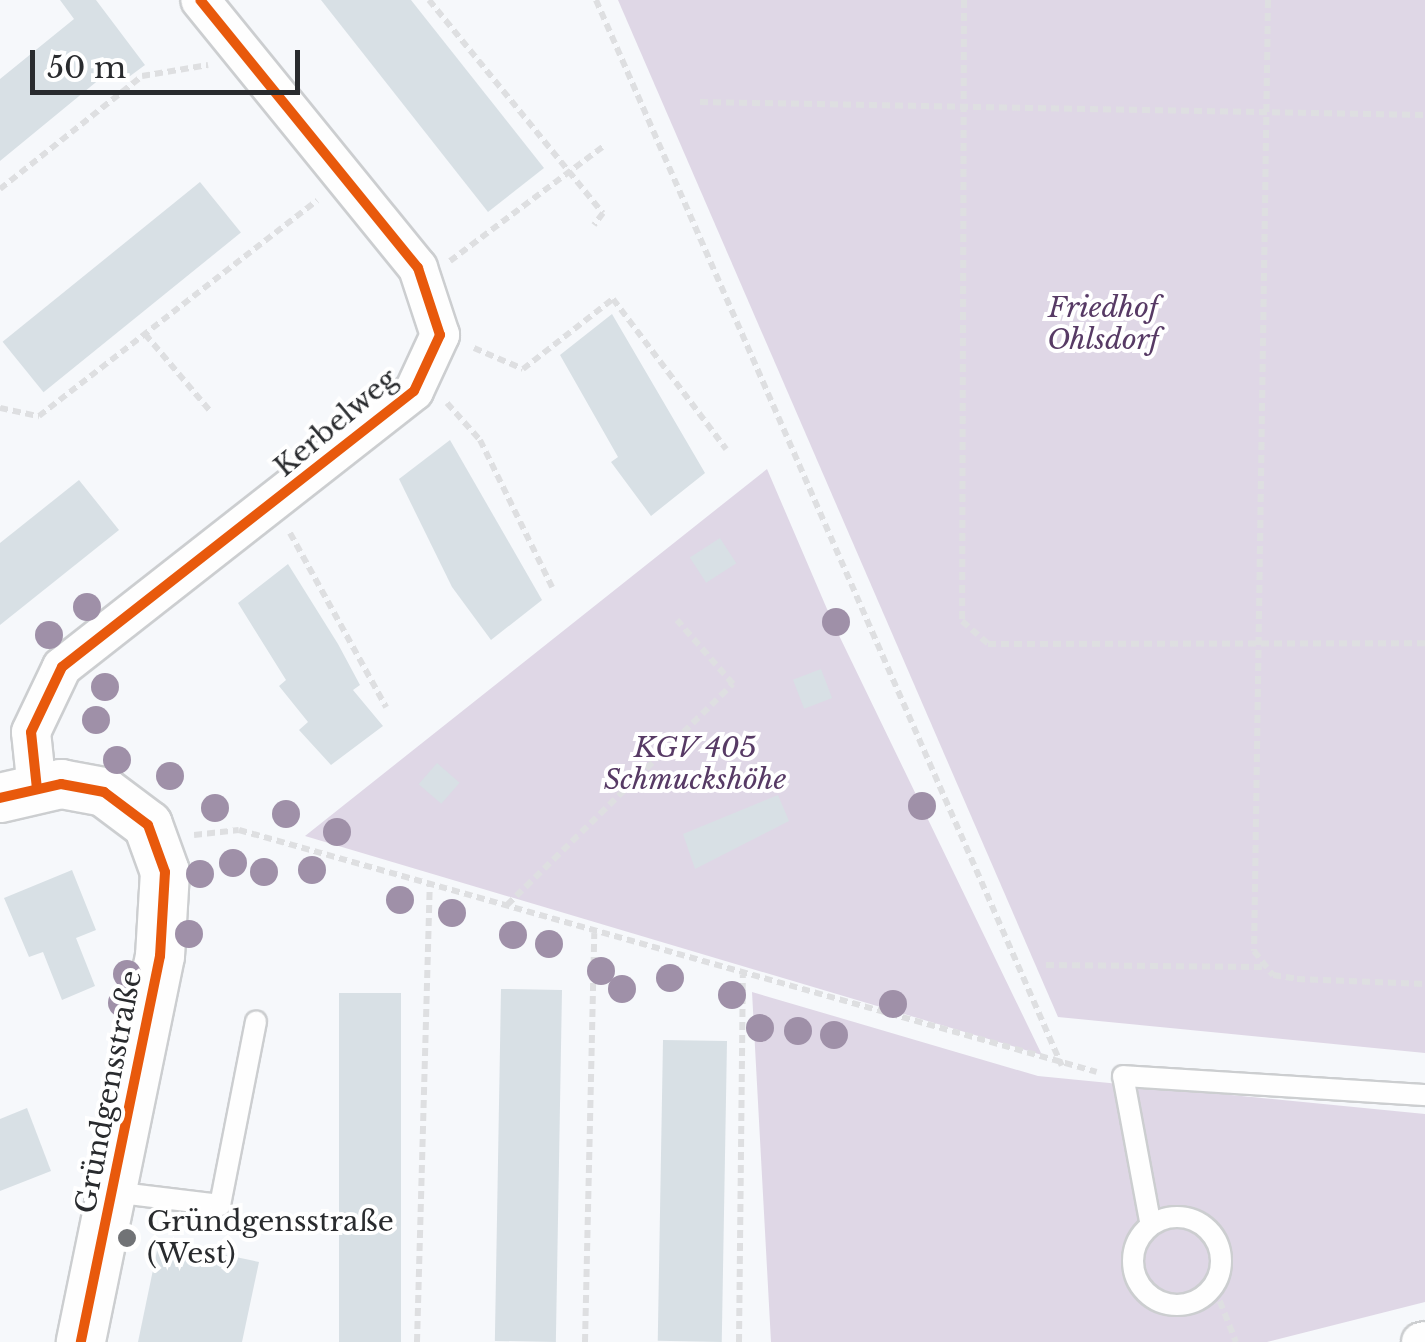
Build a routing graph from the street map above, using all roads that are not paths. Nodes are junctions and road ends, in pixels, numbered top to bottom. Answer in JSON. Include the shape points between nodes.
{"nodes":[{"id":1,"x":200,"y":0,"type":"edge"},
{"id":2,"x":19,"y":793,"type":"edge"},
{"id":3,"x":256,"y":1022,"type":"dead end"},
{"id":4,"x":1425,"y":1095,"type":"edge"},
{"id":5,"x":112,"y":1192,"type":"junction"},
{"id":6,"x":1150,"y":1221,"type":"junction"},
{"id":7,"x":81,"y":1342,"type":"edge"}],
"edges":[{"from":1,"to":2,"type":"street","name":"Kerbelweg","via":[[422,282],[440,335],[414,391],[62,667],[31,732]]},
{"from":2,"to":5,"type":"street","name":"Gründgensstraße","via":[[104,792],[136,812],[161,850],[165,922]]},
{"from":3,"to":5,"type":"lane","via":[[218,1208]]},
{"from":4,"to":6,"type":"lane","via":[[1123,1076]]},
{"from":5,"to":7,"type":"street","name":"Gründgensstraße"},
{"from":6,"to":6,"type":"lane","via":[[1165,1212],[1196,1225],[1219,1263],[1215,1289],[1187,1306],[1152,1296],[1135,1260]]}]}
